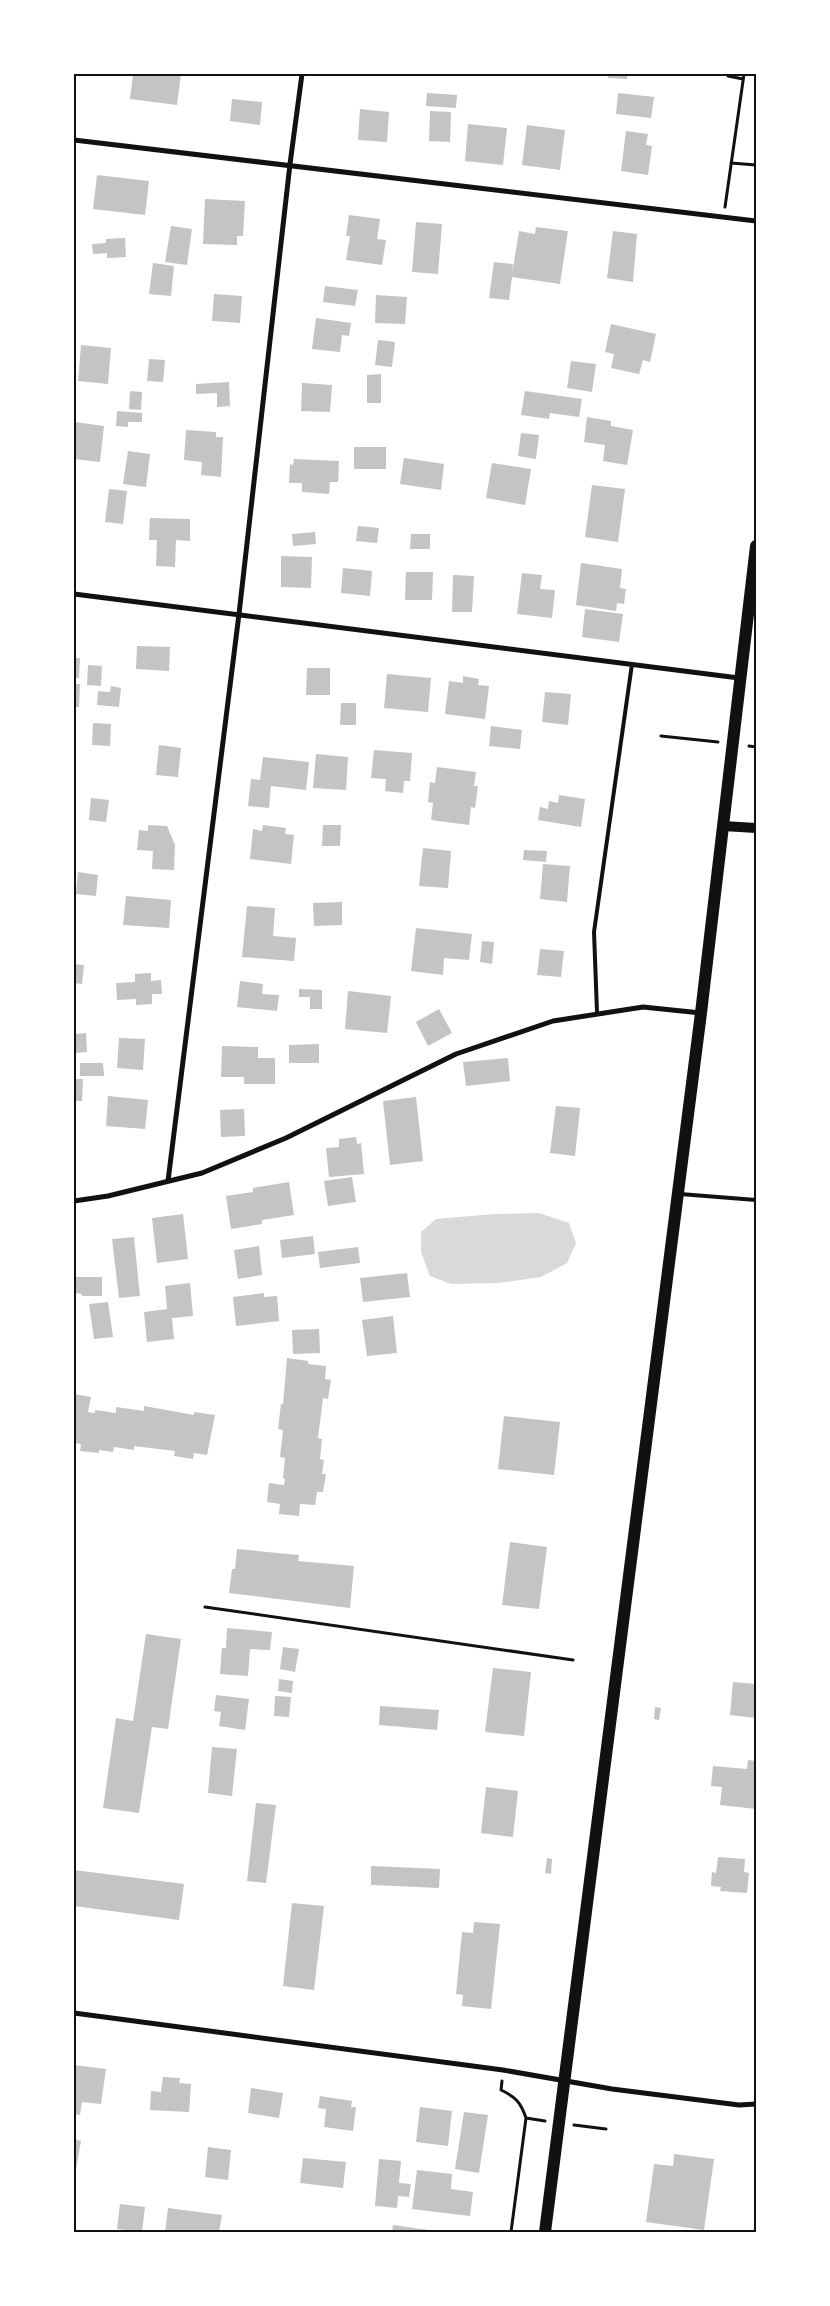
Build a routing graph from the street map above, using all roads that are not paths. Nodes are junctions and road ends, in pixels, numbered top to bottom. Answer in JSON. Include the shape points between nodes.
{"nodes":[{"id":1,"x":302,"y":74,"type":"edge"},
{"id":2,"x":74,"y":140,"type":"edge"},
{"id":3,"x":290,"y":164,"type":"junction"},
{"id":4,"x":756,"y":221,"type":"edge"},
{"id":5,"x":756,"y":546,"type":"edge"},
{"id":6,"x":74,"y":594,"type":"edge"},
{"id":7,"x":239,"y":614,"type":"junction"},
{"id":8,"x":632,"y":664,"type":"junction"},
{"id":9,"x":739,"y":678,"type":"junction"},
{"id":10,"x":723,"y":826,"type":"junction"},
{"id":11,"x":756,"y":828,"type":"edge"},
{"id":12,"x":597,"y":1012,"type":"junction"},
{"id":13,"x":701,"y":1013,"type":"junction"},
{"id":14,"x":168,"y":1180,"type":"junction"},
{"id":15,"x":678,"y":1193,"type":"junction"},
{"id":16,"x":756,"y":1200,"type":"edge"},
{"id":17,"x":74,"y":1201,"type":"edge"},
{"id":18,"x":74,"y":2013,"type":"edge"},
{"id":19,"x":564,"y":2080,"type":"junction"},
{"id":20,"x":756,"y":2104,"type":"edge"},
{"id":21,"x":545,"y":2232,"type":"edge"}],
"edges":[{"from":1,"to":3,"type":"street"},
{"from":2,"to":3,"type":"street"},
{"from":3,"to":4,"type":"street"},
{"from":3,"to":7,"type":"street"},
{"from":5,"to":9,"type":"main road"},
{"from":6,"to":7,"type":"street"},
{"from":7,"to":8,"type":"street"},
{"from":7,"to":14,"type":"street"},
{"from":8,"to":9,"type":"street"},
{"from":8,"to":12,"type":"lane","via":[[594,932]]},
{"from":9,"to":10,"type":"main road"},
{"from":10,"to":11,"type":"main road"},
{"from":10,"to":13,"type":"main road"},
{"from":12,"to":13,"type":"street","via":[[643,1006]]},
{"from":12,"to":14,"type":"street","via":[[554,1021],[456,1054],[286,1138],[202,1172]]},
{"from":13,"to":15,"type":"main road"},
{"from":14,"to":17,"type":"street","via":[[108,1196]]},
{"from":15,"to":16,"type":"lane"},
{"from":15,"to":19,"type":"main road"},
{"from":18,"to":19,"type":"street"},
{"from":19,"to":20,"type":"street","via":[[739,2105]]},
{"from":19,"to":21,"type":"main road"}]}
